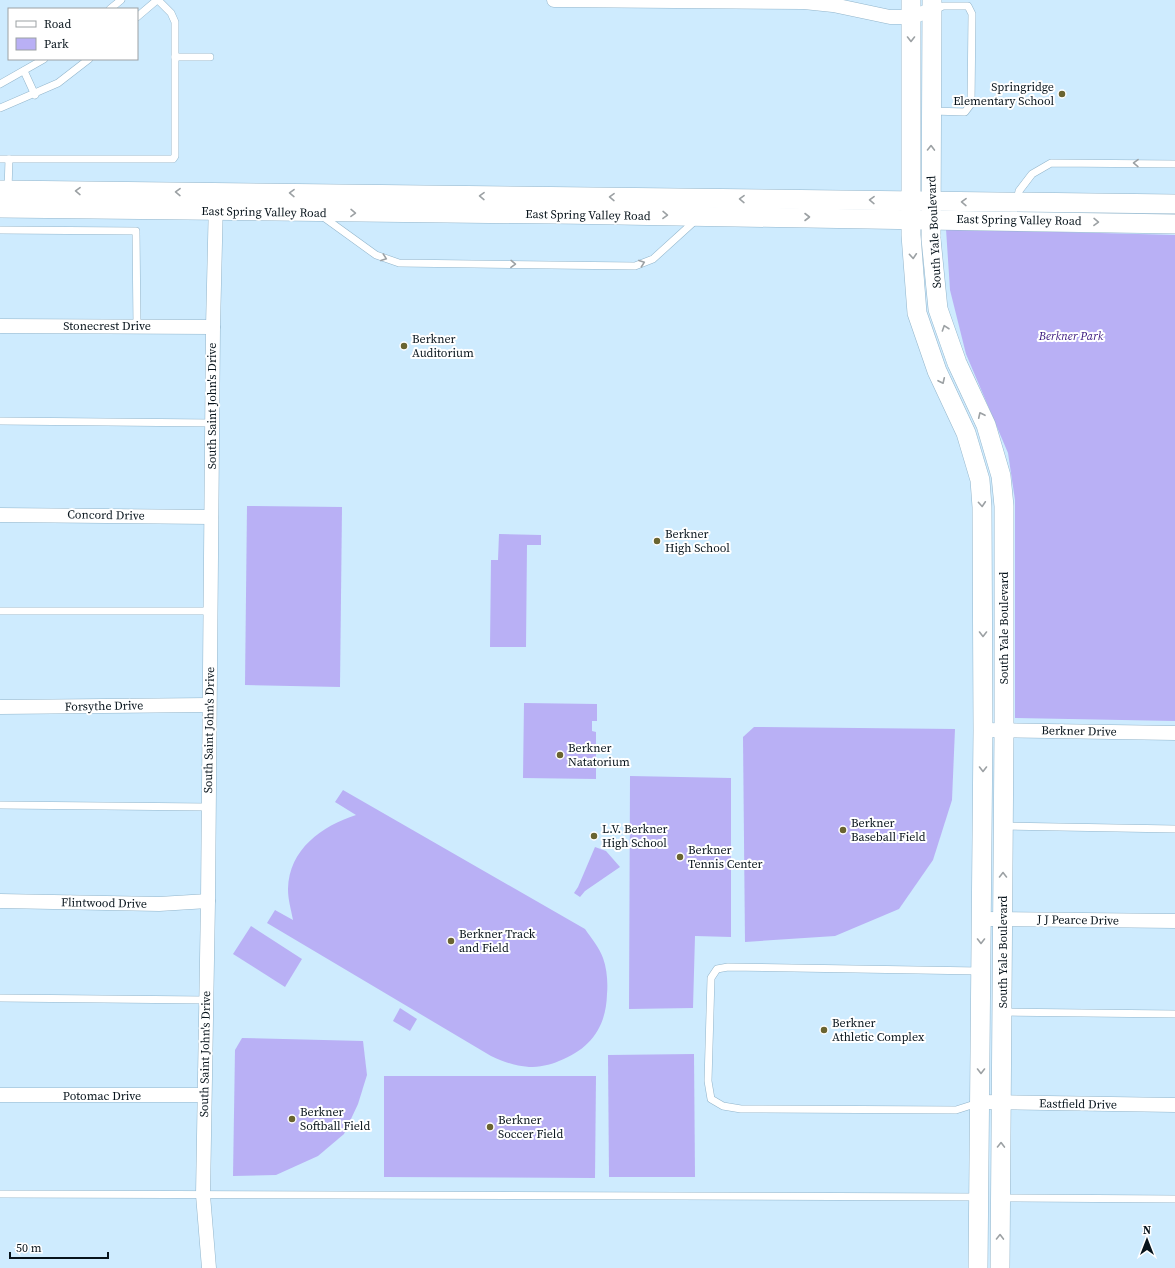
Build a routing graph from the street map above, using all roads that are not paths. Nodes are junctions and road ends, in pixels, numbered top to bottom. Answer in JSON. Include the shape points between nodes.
{"nodes":[{"id":1,"x":121,"y":0,"type":"edge"},
{"id":2,"x":158,"y":0,"type":"edge"},
{"id":3,"x":554,"y":0,"type":"edge"},
{"id":4,"x":932,"y":5,"type":"edge"},
{"id":5,"x":111,"y":8,"type":"edge"},
{"id":6,"x":911,"y":8,"type":"edge"},
{"id":7,"x":138,"y":16,"type":"edge"},
{"id":8,"x":175,"y":57,"type":"junction"},
{"id":9,"x":210,"y":57,"type":"dead end"},
{"id":10,"x":42,"y":60,"type":"edge"},
{"id":11,"x":88,"y":60,"type":"edge"},
{"id":12,"x":24,"y":71,"type":"junction"},
{"id":13,"x":0,"y":84,"type":"edge"},
{"id":14,"x":35,"y":94,"type":"junction"},
{"id":15,"x":0,"y":108,"type":"edge"},
{"id":16,"x":931,"y":111,"type":"junction"},
{"id":17,"x":0,"y":159,"type":"edge"},
{"id":18,"x":8,"y":159,"type":"junction"},
{"id":19,"x":1175,"y":164,"type":"edge"},
{"id":20,"x":216,"y":192,"type":"junction"},
{"id":21,"x":4,"y":199,"type":"edge"},
{"id":22,"x":1017,"y":202,"type":"junction"},
{"id":23,"x":1175,"y":204,"type":"edge"},
{"id":24,"x":911,"y":209,"type":"junction"},
{"id":25,"x":931,"y":210,"type":"junction"},
{"id":26,"x":216,"y":211,"type":"junction"},
{"id":27,"x":317,"y":212,"type":"junction"},
{"id":28,"x":701,"y":216,"type":"junction"},
{"id":29,"x":1175,"y":224,"type":"edge"},
{"id":30,"x":0,"y":230,"type":"edge"},
{"id":31,"x":0,"y":326,"type":"edge"},
{"id":32,"x":137,"y":326,"type":"junction"},
{"id":33,"x":213,"y":327,"type":"junction"},
{"id":34,"x":0,"y":421,"type":"edge"},
{"id":35,"x":212,"y":423,"type":"junction"},
{"id":36,"x":994,"y":452,"type":"junction"},
{"id":37,"x":973,"y":457,"type":"junction"},
{"id":38,"x":0,"y":515,"type":"edge"},
{"id":39,"x":211,"y":517,"type":"junction"},
{"id":40,"x":0,"y":611,"type":"edge"},
{"id":41,"x":210,"y":611,"type":"junction"},
{"id":42,"x":993,"y":698,"type":"junction"},
{"id":43,"x":209,"y":705,"type":"junction"},
{"id":44,"x":0,"y":708,"type":"edge"},
{"id":45,"x":983,"y":730,"type":"junction"},
{"id":46,"x":1004,"y":730,"type":"junction"},
{"id":47,"x":1175,"y":733,"type":"edge"},
{"id":48,"x":0,"y":805,"type":"edge"},
{"id":49,"x":208,"y":807,"type":"junction"},
{"id":50,"x":1003,"y":826,"type":"junction"},
{"id":51,"x":1175,"y":829,"type":"edge"},
{"id":52,"x":0,"y":901,"type":"edge"},
{"id":53,"x":208,"y":901,"type":"junction"},
{"id":54,"x":982,"y":919,"type":"junction"},
{"id":55,"x":1003,"y":919,"type":"junction"},
{"id":56,"x":1175,"y":921,"type":"edge"},
{"id":57,"x":981,"y":971,"type":"junction"},
{"id":58,"x":0,"y":998,"type":"edge"},
{"id":59,"x":205,"y":1000,"type":"junction"},
{"id":60,"x":1002,"y":1012,"type":"junction"},
{"id":61,"x":1175,"y":1014,"type":"edge"},
{"id":62,"x":0,"y":1095,"type":"edge"},
{"id":63,"x":204,"y":1095,"type":"junction"},
{"id":64,"x":980,"y":1102,"type":"junction"},
{"id":65,"x":1002,"y":1103,"type":"junction"},
{"id":66,"x":1175,"y":1105,"type":"edge"},
{"id":67,"x":0,"y":1194,"type":"edge"},
{"id":68,"x":203,"y":1195,"type":"junction"},
{"id":69,"x":979,"y":1197,"type":"junction"},
{"id":70,"x":1000,"y":1198,"type":"junction"},
{"id":71,"x":1175,"y":1199,"type":"edge"},
{"id":72,"x":210,"y":1268,"type":"edge"},
{"id":73,"x":978,"y":1268,"type":"edge"},
{"id":74,"x":1000,"y":1268,"type":"edge"}],
"edges":[{"from":1,"to":5,"type":"lane"},
{"from":2,"to":7,"type":"lane"},
{"from":2,"to":8,"type":"lane","via":[[174,18]]},
{"from":3,"to":6,"type":"street","via":[[804,2],[890,17]]},
{"from":4,"to":6,"type":"street"},
{"from":4,"to":16,"type":"street","name":"South Yale Boulevard"},
{"from":4,"to":16,"type":"lane","via":[[968,6],[972,14],[971,104],[965,112]]},
{"from":6,"to":24,"type":"street","name":"South Yale Boulevard","one_way":true},
{"from":8,"to":9,"type":"lane"},
{"from":8,"to":18,"type":"lane","via":[[173,159]]},
{"from":10,"to":12,"type":"lane"},
{"from":11,"to":14,"type":"lane","via":[[58,83]]},
{"from":12,"to":13,"type":"lane"},
{"from":12,"to":14,"type":"lane"},
{"from":14,"to":15,"type":"lane"},
{"from":25,"to":16,"type":"street","name":"South Yale Boulevard","one_way":true},
{"from":17,"to":18,"type":"lane"},
{"from":18,"to":21,"type":"lane"},
{"from":19,"to":22,"type":"lane","one_way":true,"via":[[1051,164],[1038,169],[1026,180],[1018,194]]},
{"from":20,"to":21,"type":"street","name":"East Spring Valley Road","one_way":true},
{"from":24,"to":20,"type":"street","name":"East Spring Valley Road","one_way":true},
{"from":20,"to":26,"type":"street","name":"South Saint John's Drive"},
{"from":21,"to":26,"type":"street","name":"East Spring Valley Road"},
{"from":22,"to":23,"type":"street","name":"East Spring Valley Road"},
{"from":22,"to":25,"type":"street","name":"East Spring Valley Road","one_way":true},
{"from":24,"to":25,"type":"street","name":"East Spring Valley Road"},
{"from":28,"to":24,"type":"street","name":"East Spring Valley Road","one_way":true},
{"from":24,"to":37,"type":"street","name":"South Yale Boulevard","one_way":true,"via":[[917,314],[937,371],[966,433]]},
{"from":25,"to":29,"type":"street","name":"East Spring Valley Road","one_way":true},
{"from":36,"to":25,"type":"street","name":"South Yale Boulevard","one_way":true,"via":[[986,425],[957,363],[938,309],[932,257]]},
{"from":26,"to":27,"type":"street","name":"East Spring Valley Road"},
{"from":26,"to":33,"type":"street","name":"South Saint John's Drive"},
{"from":27,"to":28,"type":"street","name":"East Spring Valley Road","one_way":true},
{"from":27,"to":28,"type":"lane","one_way":true,"via":[[376,255],[400,263],[635,266],[653,259]]},
{"from":30,"to":32,"type":"lane","via":[[136,231]]},
{"from":31,"to":32,"type":"street","name":"Stonecrest Drive"},
{"from":32,"to":33,"type":"street","name":"Stonecrest Drive"},
{"from":33,"to":35,"type":"street","name":"South Saint John's Drive"},
{"from":34,"to":35,"type":"lane"},
{"from":35,"to":39,"type":"street","name":"South Saint John's Drive"},
{"from":36,"to":37,"type":"street"},
{"from":36,"to":42,"type":"street","name":"South Yale Boulevard","via":[[1001,476],[1004,506]]},
{"from":37,"to":42,"type":"street","name":"South Yale Boulevard","one_way":true,"via":[[980,480]]},
{"from":38,"to":39,"type":"street","name":"Concord Drive"},
{"from":39,"to":41,"type":"street","name":"South Saint John's Drive"},
{"from":40,"to":41,"type":"lane"},
{"from":41,"to":43,"type":"street","name":"South Saint John's Drive"},
{"from":42,"to":45,"type":"street","name":"South Yale Boulevard"},
{"from":42,"to":46,"type":"street","name":"South Yale Boulevard"},
{"from":43,"to":44,"type":"street","name":"Forsythe Drive"},
{"from":43,"to":49,"type":"street","name":"South Saint John's Drive"},
{"from":45,"to":46,"type":"street","name":"Berkner Drive"},
{"from":45,"to":54,"type":"street","name":"South Yale Boulevard","one_way":true},
{"from":46,"to":47,"type":"street","name":"Berkner Drive"},
{"from":46,"to":50,"type":"street","name":"South Yale Boulevard"},
{"from":48,"to":49,"type":"lane"},
{"from":49,"to":53,"type":"street","name":"South Saint John's Drive"},
{"from":50,"to":51,"type":"lane"},
{"from":55,"to":50,"type":"street","name":"South Yale Boulevard","one_way":true},
{"from":52,"to":53,"type":"street","name":"Flintwood Drive","via":[[159,904]]},
{"from":53,"to":59,"type":"street","name":"South Saint John's Drive"},
{"from":54,"to":55,"type":"street","name":"J J Pearce Drive"},
{"from":54,"to":57,"type":"street","name":"South Yale Boulevard","one_way":true},
{"from":55,"to":56,"type":"street","name":"J J Pearce Drive"},
{"from":55,"to":60,"type":"street","name":"South Yale Boulevard"},
{"from":57,"to":64,"type":"street","name":"South Yale Boulevard","one_way":true},
{"from":57,"to":64,"type":"lane","via":[[728,967],[717,969],[711,978],[708,1081],[711,1099],[723,1106],[741,1109],[956,1110]]},
{"from":58,"to":59,"type":"lane"},
{"from":59,"to":63,"type":"street","name":"South Saint John's Drive"},
{"from":60,"to":61,"type":"lane"},
{"from":60,"to":65,"type":"street","name":"South Yale Boulevard"},
{"from":62,"to":63,"type":"street","name":"Potomac Drive"},
{"from":63,"to":68,"type":"street","name":"South Saint John's Drive"},
{"from":64,"to":65,"type":"street","name":"Eastfield Drive"},
{"from":64,"to":69,"type":"street","name":"South Yale Boulevard"},
{"from":65,"to":66,"type":"street","name":"Eastfield Drive"},
{"from":70,"to":65,"type":"street","name":"South Yale Boulevard","one_way":true},
{"from":67,"to":68,"type":"lane"},
{"from":68,"to":69,"type":"lane"},
{"from":68,"to":72,"type":"street","name":"South Saint John's Drive"},
{"from":69,"to":73,"type":"street","name":"South Yale Boulevard"},
{"from":70,"to":71,"type":"lane"},
{"from":74,"to":70,"type":"street","name":"South Yale Boulevard","one_way":true}]}
